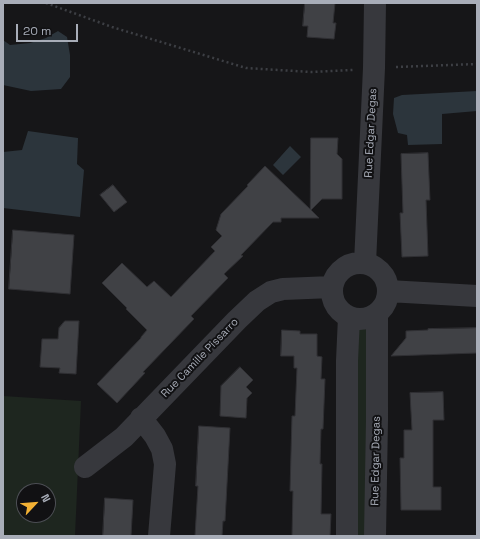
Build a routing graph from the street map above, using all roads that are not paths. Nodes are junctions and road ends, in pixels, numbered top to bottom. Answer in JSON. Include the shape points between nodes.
{"nodes":[{"id":1,"x":375,"y":3,"type":"edge"},
{"id":2,"x":365,"y":263,"type":"junction"},
{"id":3,"x":332,"y":287,"type":"junction"},
{"id":4,"x":388,"y":290,"type":"junction"},
{"id":5,"x":477,"y":296,"type":"edge"},
{"id":6,"x":377,"y":314,"type":"junction"},
{"id":7,"x":349,"y":318,"type":"junction"},
{"id":8,"x":141,"y":418,"type":"junction"},
{"id":9,"x":85,"y":467,"type":"dead end"},
{"id":10,"x":159,"y":536,"type":"edge"},
{"id":11,"x":347,"y":536,"type":"edge"},
{"id":12,"x":375,"y":536,"type":"edge"}],
"edges":[{"from":1,"to":2,"type":"street","name":"Rue Edgar Degas"},
{"from":2,"to":3,"type":"street","via":[[356,263],[340,271]]},
{"from":2,"to":4,"type":"street","via":[[380,272]]},
{"from":3,"to":7,"type":"street","via":[[335,304]]},
{"from":3,"to":8,"type":"street","name":"Rue Camille Pissarro","via":[[270,292],[237,320]]},
{"from":4,"to":5,"type":"street"},
{"from":4,"to":6,"type":"street","via":[[384,307]]},
{"from":6,"to":7,"type":"street","via":[[359,320]]},
{"from":6,"to":12,"type":"street","name":"Rue Edgar Degas"},
{"from":7,"to":11,"type":"street"},
{"from":8,"to":9,"type":"street","name":"Rue Camille Pissarro","via":[[124,437]]},
{"from":8,"to":10,"type":"street","via":[[156,436],[165,464]]}]}
